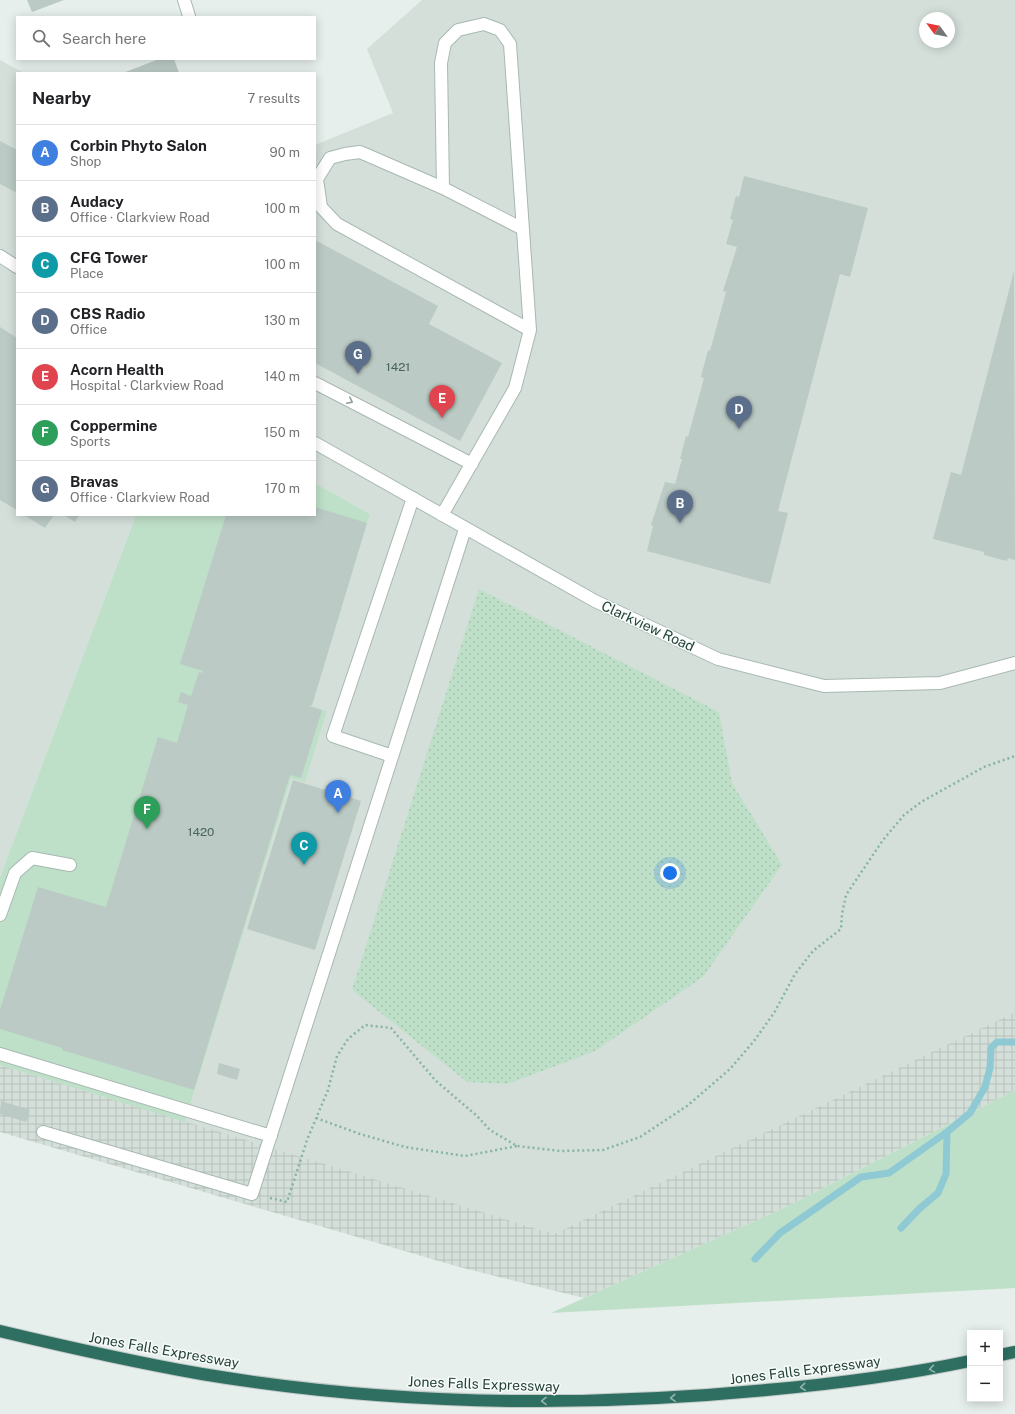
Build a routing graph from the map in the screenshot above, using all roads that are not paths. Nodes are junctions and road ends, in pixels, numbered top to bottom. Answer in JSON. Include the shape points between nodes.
{"nodes":[{"id":1,"x":184,"y":0,"type":"edge"},
{"id":2,"x":189,"y":16,"type":"dead end"},
{"id":3,"x":443,"y":188,"type":"junction"},
{"id":4,"x":523,"y":229,"type":"junction"},
{"id":5,"x":0,"y":256,"type":"edge"},
{"id":6,"x":16,"y":266,"type":"edge"},
{"id":7,"x":530,"y":330,"type":"junction"},
{"id":8,"x":316,"y":384,"type":"edge"},
{"id":9,"x":316,"y":444,"type":"edge"},
{"id":10,"x":472,"y":464,"type":"junction"},
{"id":11,"x":413,"y":498,"type":"junction"},
{"id":12,"x":442,"y":515,"type":"junction"},
{"id":13,"x":465,"y":529,"type":"junction"},
{"id":14,"x":1015,"y":664,"type":"edge"},
{"id":15,"x":392,"y":756,"type":"junction"},
{"id":16,"x":70,"y":865,"type":"dead end"},
{"id":17,"x":0,"y":915,"type":"edge"},
{"id":18,"x":0,"y":1054,"type":"edge"},
{"id":19,"x":43,"y":1132,"type":"dead end"},
{"id":20,"x":271,"y":1136,"type":"junction"},
{"id":21,"x":0,"y":1331,"type":"edge"},
{"id":22,"x":1015,"y":1352,"type":"edge"},
{"id":23,"x":1003,"y":1354,"type":"edge"},
{"id":24,"x":967,"y":1363,"type":"edge"}],
"edges":[{"from":1,"to":2,"type":"street"},
{"from":3,"to":4,"type":"street"},
{"from":3,"to":4,"type":"street","via":[[441,63],[445,43],[458,30],[484,24],[500,30],[510,44]]},
{"from":3,"to":7,"type":"street","via":[[360,152],[330,158],[317,179],[321,207],[337,224]]},
{"from":4,"to":7,"type":"street"},
{"from":5,"to":6,"type":"street"},
{"from":7,"to":10,"type":"street","via":[[515,388]]},
{"from":8,"to":10,"type":"street","one_way":true},
{"from":9,"to":11,"type":"street","name":"Clarkview Road"},
{"from":10,"to":12,"type":"street"},
{"from":11,"to":12,"type":"street","name":"Clarkview Road"},
{"from":11,"to":15,"type":"street","via":[[333,736]]},
{"from":12,"to":13,"type":"street","name":"Clarkview Road"},
{"from":13,"to":14,"type":"street","name":"Clarkview Road","via":[[595,601],[718,659],[824,686],[940,683]]},
{"from":13,"to":15,"type":"street"},
{"from":15,"to":20,"type":"street"},
{"from":16,"to":17,"type":"street","via":[[32,858],[15,873]]},
{"from":18,"to":20,"type":"street"},
{"from":19,"to":20,"type":"street","via":[[252,1194]]},
{"from":24,"to":21,"type":"highway","name":"Jones Falls Expressway","one_way":true,"via":[[828,1384],[727,1394],[630,1400],[507,1402],[383,1396],[203,1374],[109,1357]]},
{"from":22,"to":23,"type":"highway"}]}
